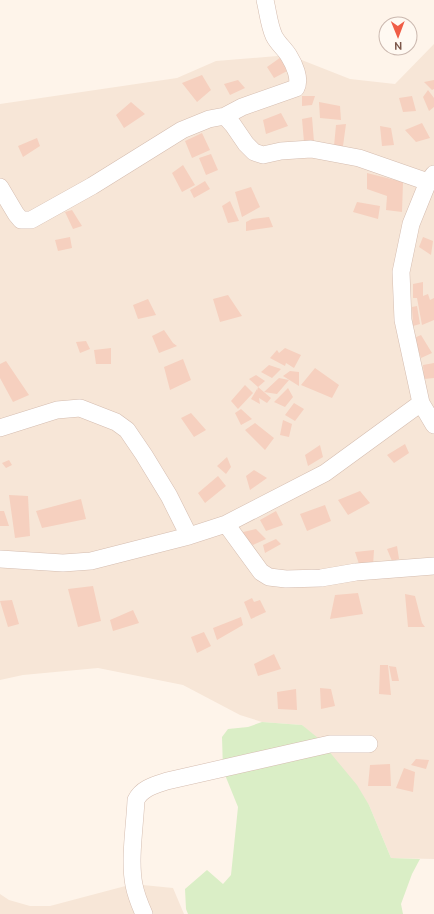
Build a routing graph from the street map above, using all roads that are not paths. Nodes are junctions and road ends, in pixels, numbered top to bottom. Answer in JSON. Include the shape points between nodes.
{"nodes":[{"id":1,"x":265,"y":0,"type":"edge"},
{"id":2,"x":225,"y":116,"type":"junction"},
{"id":3,"x":431,"y":178,"type":"edge"},
{"id":4,"x":0,"y":187,"type":"edge"},
{"id":5,"x":421,"y":403,"type":"junction"},
{"id":6,"x":434,"y":425,"type":"edge"},
{"id":7,"x":0,"y":428,"type":"edge"},
{"id":8,"x":226,"y":524,"type":"junction"},
{"id":9,"x":190,"y":536,"type":"junction"},
{"id":10,"x":0,"y":560,"type":"edge"},
{"id":11,"x":434,"y":566,"type":"edge"},
{"id":12,"x":369,"y":744,"type":"dead end"},
{"id":13,"x":144,"y":914,"type":"edge"}],
"edges":[{"from":1,"to":2,"type":"street","via":[[274,36],[289,55],[296,70],[298,85]]},
{"from":2,"to":3,"type":"street","via":[[246,144],[254,152],[263,155],[311,148]]},
{"from":2,"to":4,"type":"street","via":[[209,119],[182,130],[92,186],[31,220],[21,220]]},
{"from":3,"to":5,"type":"street","via":[[411,224],[401,272],[403,320]]},
{"from":5,"to":6,"type":"street"},
{"from":5,"to":8,"type":"street","via":[[325,473]]},
{"from":7,"to":9,"type":"street","via":[[57,410],[80,408],[116,422],[127,430],[140,449]]},
{"from":8,"to":9,"type":"street"},
{"from":8,"to":11,"type":"street","via":[[261,572],[269,577],[286,580],[321,578],[356,572]]},
{"from":9,"to":10,"type":"street","via":[[91,561],[63,563]]},
{"from":12,"to":13,"type":"street","via":[[330,744],[175,779],[146,789],[136,800],[132,857],[134,884]]}]}
